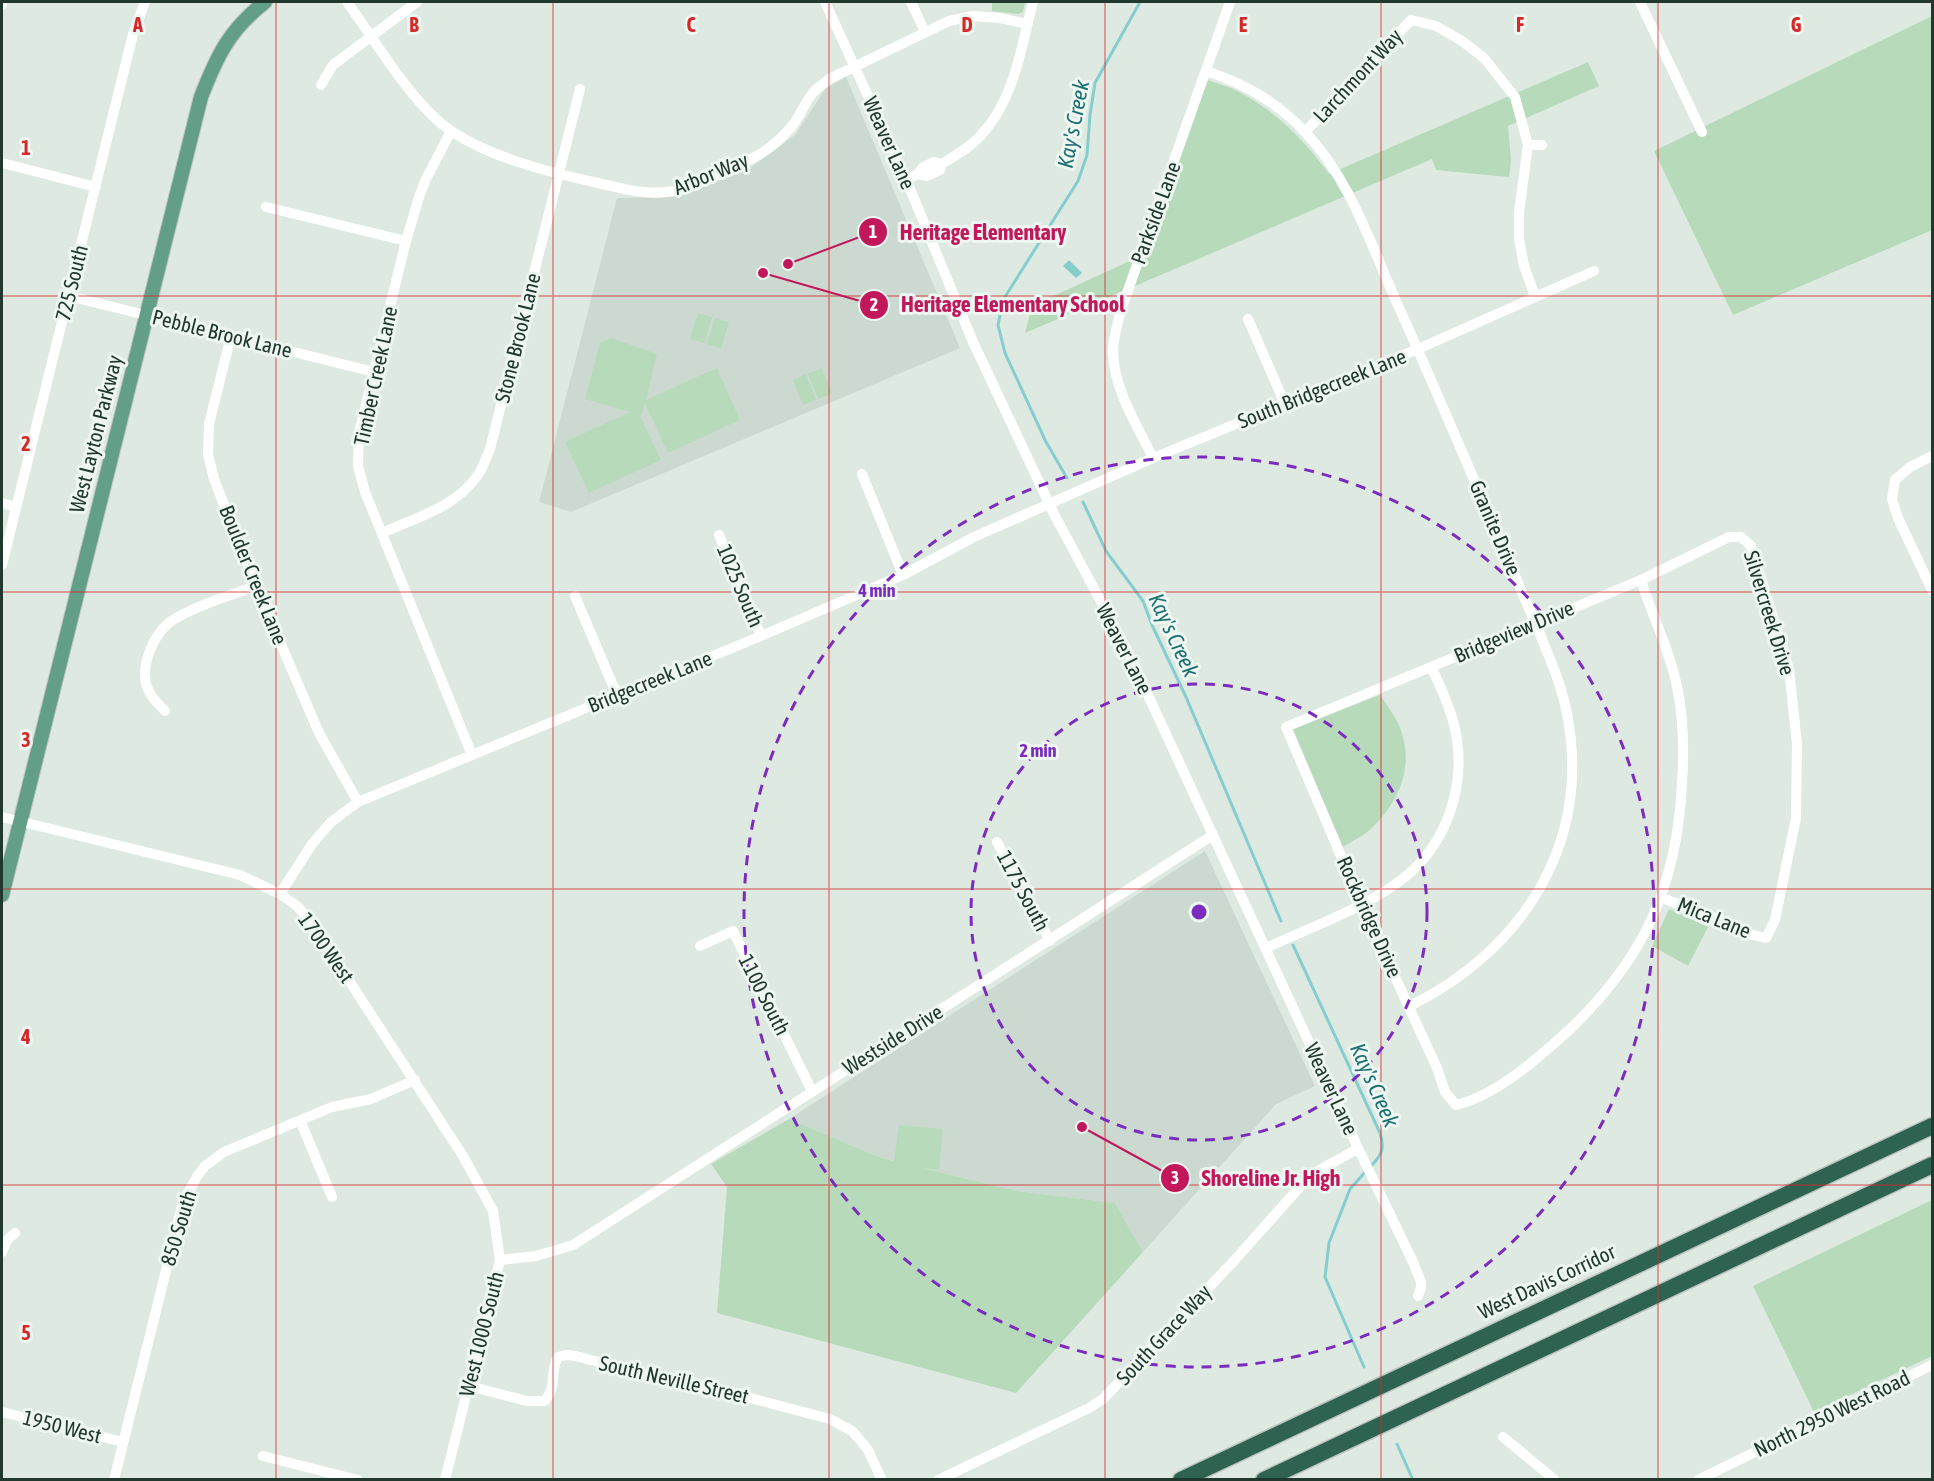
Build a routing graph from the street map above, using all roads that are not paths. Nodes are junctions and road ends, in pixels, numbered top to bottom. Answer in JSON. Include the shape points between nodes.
{"nodes":[{"id":1,"x":145,"y":2,"type":"edge"},
{"id":2,"x":266,"y":2,"type":"edge"},
{"id":3,"x":347,"y":2,"type":"edge"},
{"id":4,"x":417,"y":2,"type":"edge"},
{"id":5,"x":825,"y":2,"type":"edge"},
{"id":6,"x":911,"y":2,"type":"edge"},
{"id":7,"x":1033,"y":2,"type":"edge"},
{"id":8,"x":1230,"y":2,"type":"edge"},
{"id":9,"x":1640,"y":2,"type":"edge"},
{"id":10,"x":1027,"y":24,"type":"junction"},
{"id":11,"x":925,"y":32,"type":"junction"},
{"id":12,"x":372,"y":36,"type":"junction"},
{"id":13,"x":855,"y":67,"type":"junction"},
{"id":14,"x":1206,"y":71,"type":"junction"},
{"id":15,"x":321,"y":85,"type":"dead end"},
{"id":16,"x":580,"y":89,"type":"dead end"},
{"id":17,"x":451,"y":131,"type":"junction"},
{"id":18,"x":1305,"y":132,"type":"junction"},
{"id":19,"x":1702,"y":132,"type":"dead end"},
{"id":20,"x":1528,"y":145,"type":"junction"},
{"id":21,"x":1542,"y":145,"type":"dead end"},
{"id":22,"x":2,"y":163,"type":"edge"},
{"id":23,"x":559,"y":174,"type":"junction"},
{"id":24,"x":906,"y":179,"type":"junction"},
{"id":25,"x":96,"y":187,"type":"junction"},
{"id":26,"x":266,"y":207,"type":"dead end"},
{"id":27,"x":406,"y":241,"type":"junction"},
{"id":28,"x":1593,"y":271,"type":"dead end"},
{"id":29,"x":1535,"y":296,"type":"junction"},
{"id":30,"x":69,"y":297,"type":"junction"},
{"id":31,"x":147,"y":316,"type":"junction"},
{"id":32,"x":1248,"y":320,"type":"dead end"},
{"id":33,"x":231,"y":336,"type":"junction"},
{"id":34,"x":1418,"y":349,"type":"junction"},
{"id":35,"x":374,"y":372,"type":"junction"},
{"id":36,"x":1286,"y":404,"type":"junction"},
{"id":37,"x":1932,"y":456,"type":"edge"},
{"id":38,"x":1154,"y":458,"type":"junction"},
{"id":39,"x":862,"y":474,"type":"dead end"},
{"id":40,"x":2,"y":503,"type":"edge"},
{"id":41,"x":1049,"y":504,"type":"junction"},
{"id":42,"x":16,"y":507,"type":"junction"},
{"id":43,"x":382,"y":533,"type":"junction"},
{"id":44,"x":719,"y":535,"type":"dead end"},
{"id":45,"x":1741,"y":537,"type":"joint"},
{"id":46,"x":2,"y":565,"type":"edge"},
{"id":47,"x":903,"y":575,"type":"junction"},
{"id":48,"x":1641,"y":580,"type":"junction"},
{"id":49,"x":256,"y":586,"type":"junction"},
{"id":50,"x":1932,"y":590,"type":"edge"},
{"id":51,"x":575,"y":596,"type":"dead end"},
{"id":52,"x":1535,"y":623,"type":"junction"},
{"id":53,"x":761,"y":636,"type":"junction"},
{"id":54,"x":1431,"y":667,"type":"junction"},
{"id":55,"x":617,"y":695,"type":"junction"},
{"id":56,"x":165,"y":711,"type":"dead end"},
{"id":57,"x":1286,"y":727,"type":"joint"},
{"id":58,"x":472,"y":755,"type":"junction"},
{"id":59,"x":357,"y":802,"type":"junction"},
{"id":60,"x":2,"y":817,"type":"edge"},
{"id":61,"x":20,"y":822,"type":"junction"},
{"id":62,"x":1213,"y":835,"type":"junction"},
{"id":63,"x":997,"y":842,"type":"dead end"},
{"id":64,"x":280,"y":894,"type":"junction"},
{"id":65,"x":2,"y":895,"type":"edge"},
{"id":66,"x":1662,"y":898,"type":"junction"},
{"id":67,"x":1361,"y":903,"type":"junction"},
{"id":68,"x":1766,"y":938,"type":"joint"},
{"id":69,"x":1050,"y":941,"type":"junction"},
{"id":70,"x":700,"y":946,"type":"dead end"},
{"id":71,"x":1266,"y":948,"type":"junction"},
{"id":72,"x":1410,"y":1006,"type":"junction"},
{"id":73,"x":415,"y":1080,"type":"junction"},
{"id":74,"x":812,"y":1091,"type":"junction"},
{"id":75,"x":300,"y":1120,"type":"junction"},
{"id":76,"x":1932,"y":1126,"type":"edge"},
{"id":77,"x":1360,"y":1153,"type":"junction"},
{"id":78,"x":1932,"y":1165,"type":"edge"},
{"id":79,"x":332,"y":1197,"type":"dead end"},
{"id":80,"x":15,"y":1233,"type":"dead end"},
{"id":81,"x":573,"y":1245,"type":"joint"},
{"id":82,"x":2,"y":1252,"type":"edge"},
{"id":83,"x":500,"y":1260,"type":"junction"},
{"id":84,"x":1418,"y":1296,"type":"dead end"},
{"id":85,"x":1932,"y":1365,"type":"edge"},
{"id":86,"x":469,"y":1386,"type":"junction"},
{"id":87,"x":2,"y":1412,"type":"edge"},
{"id":88,"x":1503,"y":1437,"type":"dead end"},
{"id":89,"x":123,"y":1442,"type":"junction"},
{"id":90,"x":263,"y":1456,"type":"dead end"},
{"id":91,"x":114,"y":1479,"type":"edge"},
{"id":92,"x":358,"y":1479,"type":"edge"},
{"id":93,"x":445,"y":1479,"type":"edge"},
{"id":94,"x":882,"y":1479,"type":"edge"},
{"id":95,"x":938,"y":1479,"type":"edge"},
{"id":96,"x":1181,"y":1479,"type":"edge"},
{"id":97,"x":1264,"y":1479,"type":"edge"},
{"id":98,"x":1555,"y":1479,"type":"edge"},
{"id":99,"x":1698,"y":1479,"type":"edge"}],
"edges":[{"from":1,"to":25,"type":"street","name":"725 South","via":[[133,34]]},
{"from":2,"to":31,"type":"main road","name":"West Layton Parkway","via":[[235,30],[215,60],[201,97]]},
{"from":3,"to":12,"type":"street","name":"Arbor Way"},
{"from":4,"to":12,"type":"street"},
{"from":5,"to":13,"type":"street","name":"Weaver Lane"},
{"from":6,"to":11,"type":"street"},
{"from":7,"to":10,"type":"street"},
{"from":8,"to":14,"type":"street","name":"Parkside Lane"},
{"from":9,"to":19,"type":"street"},
{"from":10,"to":11,"type":"street","name":"Arbor Way","via":[[974,16],[949,21]]},
{"from":10,"to":24,"type":"street","via":[[1011,86],[982,134],[964,151],[942,164],[923,166],[918,174]]},
{"from":11,"to":13,"type":"street","name":"Arbor Way"},
{"from":12,"to":15,"type":"street","via":[[333,65]]},
{"from":12,"to":17,"type":"street","name":"Arbor Way","via":[[413,94]]},
{"from":13,"to":23,"type":"street","name":"Arbor Way","via":[[813,93],[793,125],[777,141],[756,156],[690,186],[652,193]]},
{"from":13,"to":24,"type":"street","name":"Weaver Lane"},
{"from":14,"to":18,"type":"street","name":"Granite Drive","via":[[1240,83],[1273,104]]},
{"from":14,"to":38,"type":"street","name":"Parkside Lane","via":[[1121,310],[1113,351],[1121,394]]},
{"from":16,"to":23,"type":"street","name":"Stone Brook Lane"},
{"from":17,"to":23,"type":"street","name":"Arbor Way","via":[[502,156]]},
{"from":17,"to":27,"type":"street","name":"Timber Creek Lane","via":[[426,179]]},
{"from":18,"to":20,"type":"street","name":"Larchmont Way","via":[[1411,20],[1436,26],[1485,58],[1515,97]]},
{"from":18,"to":34,"type":"street","name":"Granite Drive","via":[[1329,161],[1349,196]]},
{"from":20,"to":21,"type":"street"},
{"from":20,"to":29,"type":"street","via":[[1519,239]]},
{"from":22,"to":25,"type":"street"},
{"from":23,"to":43,"type":"street","name":"Stone Brook Lane","via":[[490,449],[480,473],[445,507]]},
{"from":24,"to":41,"type":"street","name":"Weaver Lane","via":[[973,342]]},
{"from":25,"to":30,"type":"street","name":"725 South"},
{"from":26,"to":27,"type":"street"},
{"from":27,"to":35,"type":"street","name":"Timber Creek Lane"},
{"from":28,"to":29,"type":"street","name":"South Bridgecreek Lane"},
{"from":29,"to":34,"type":"street","name":"South Bridgecreek Lane"},
{"from":30,"to":31,"type":"street","name":"Pebble Brook Lane"},
{"from":30,"to":42,"type":"street","name":"725 South"},
{"from":31,"to":33,"type":"street","name":"Pebble Brook Lane"},
{"from":31,"to":61,"type":"main road","name":"West Layton Parkway"},
{"from":32,"to":36,"type":"street"},
{"from":33,"to":35,"type":"street","name":"Pebble Brook Lane"},
{"from":33,"to":49,"type":"street","name":"Boulder Creek Lane","via":[[208,424],[208,454]]},
{"from":34,"to":36,"type":"street","name":"South Bridgecreek Lane"},
{"from":34,"to":52,"type":"street","name":"Granite Drive"},
{"from":35,"to":43,"type":"street","name":"Timber Creek Lane","via":[[359,433],[358,466]]},
{"from":36,"to":38,"type":"street","name":"South Bridgecreek Lane"},
{"from":37,"to":50,"type":"street","via":[[1895,480],[1892,499]]},
{"from":38,"to":41,"type":"street","name":"South Bridgecreek Lane"},
{"from":39,"to":47,"type":"street"},
{"from":40,"to":42,"type":"street"},
{"from":41,"to":47,"type":"street","name":"Bridgecreek Lane","via":[[974,537]]},
{"from":41,"to":62,"type":"street","name":"Weaver Lane","via":[[1128,652]]},
{"from":42,"to":46,"type":"street","name":"725 South"},
{"from":43,"to":58,"type":"street","name":"Timber Creek Lane"},
{"from":44,"to":53,"type":"street","name":"1025 South"},
{"from":45,"to":48,"type":"street","name":"Bridgeview Drive","via":[[1729,537]]},
{"from":45,"to":68,"type":"street","name":"Silvercreek Drive","via":[[1751,546],[1789,669],[1797,744],[1796,818],[1775,920]]},
{"from":47,"to":53,"type":"street","name":"Bridgecreek Lane"},
{"from":48,"to":52,"type":"street","name":"Bridgeview Drive"},
{"from":48,"to":66,"type":"street","via":[[1678,692],[1684,746],[1681,805]]},
{"from":49,"to":56,"type":"street","via":[[180,616],[159,634],[145,671],[148,692]]},
{"from":49,"to":59,"type":"street","name":"Boulder Creek Lane","via":[[319,734]]},
{"from":51,"to":55,"type":"street"},
{"from":52,"to":54,"type":"street","name":"Bridgeview Drive"},
{"from":52,"to":72,"type":"street","name":"Granite Drive","via":[[1555,670],[1567,714],[1572,755],[1571,789],[1558,848],[1529,906],[1509,933],[1481,961]]},
{"from":53,"to":55,"type":"street","name":"Bridgecreek Lane"},
{"from":54,"to":57,"type":"street","name":"Bridgeview Drive"},
{"from":54,"to":67,"type":"street","via":[[1457,739],[1459,774],[1454,802],[1443,829],[1410,872]]},
{"from":55,"to":58,"type":"street","name":"Bridgecreek Lane"},
{"from":57,"to":67,"type":"street","name":"Rockbridge Drive"},
{"from":58,"to":59,"type":"street","name":"Bridgecreek Lane"},
{"from":59,"to":64,"type":"street","name":"Bridgecreek Lane","via":[[331,822],[312,844]]},
{"from":60,"to":61,"type":"street","name":"1700 West"},
{"from":61,"to":64,"type":"street","name":"1700 West","via":[[240,875]]},
{"from":61,"to":65,"type":"main road","name":"West Layton Parkway"},
{"from":62,"to":69,"type":"street","name":"Westside Drive"},
{"from":62,"to":71,"type":"street","name":"Weaver Lane"},
{"from":63,"to":69,"type":"street","name":"1175 South"},
{"from":64,"to":73,"type":"street","name":"1700 West","via":[[315,927]]},
{"from":66,"to":68,"type":"street","name":"Mica Lane"},
{"from":66,"to":72,"type":"street","name":"Rockbridge Drive","via":[[1642,940],[1614,982],[1582,1018],[1545,1052],[1473,1101],[1456,1106],[1445,1092]]},
{"from":67,"to":71,"type":"street"},
{"from":67,"to":72,"type":"street","name":"Rockbridge Drive"},
{"from":69,"to":74,"type":"street","name":"Westside Drive"},
{"from":70,"to":74,"type":"street","name":"1100 South","via":[[732,931]]},
{"from":71,"to":77,"type":"street","name":"Weaver Lane"},
{"from":73,"to":75,"type":"street","name":"850 South","via":[[371,1099],[332,1107]]},
{"from":73,"to":83,"type":"street","name":"1700 West","via":[[493,1211]]},
{"from":74,"to":81,"type":"street","name":"Westside Drive"},
{"from":75,"to":79,"type":"street"},
{"from":75,"to":89,"type":"street","name":"850 South","via":[[224,1152],[192,1183],[183,1202]]},
{"from":76,"to":96,"type":"highway","name":"West Davis Corridor"},
{"from":77,"to":84,"type":"street","name":"Weaver Lane","via":[[1421,1282]]},
{"from":77,"to":95,"type":"street","name":"South Grace Way","via":[[1316,1170],[1103,1399]]},
{"from":78,"to":97,"type":"highway"},
{"from":80,"to":82,"type":"street"},
{"from":81,"to":83,"type":"street","name":"West 1000 South","via":[[536,1256]]},
{"from":83,"to":86,"type":"street","name":"West 1000 South"},
{"from":85,"to":99,"type":"street","name":"North 2950 West Road"},
{"from":86,"to":93,"type":"street","name":"West 1000 South"},
{"from":86,"to":94,"type":"street","name":"South Neville Street","via":[[527,1401],[544,1401],[553,1387],[558,1357],[576,1356],[830,1419],[860,1440]]},
{"from":87,"to":89,"type":"street","name":"1950 West"},
{"from":88,"to":98,"type":"street"},
{"from":89,"to":91,"type":"street","name":"850 South"},
{"from":90,"to":92,"type":"street"}]}
